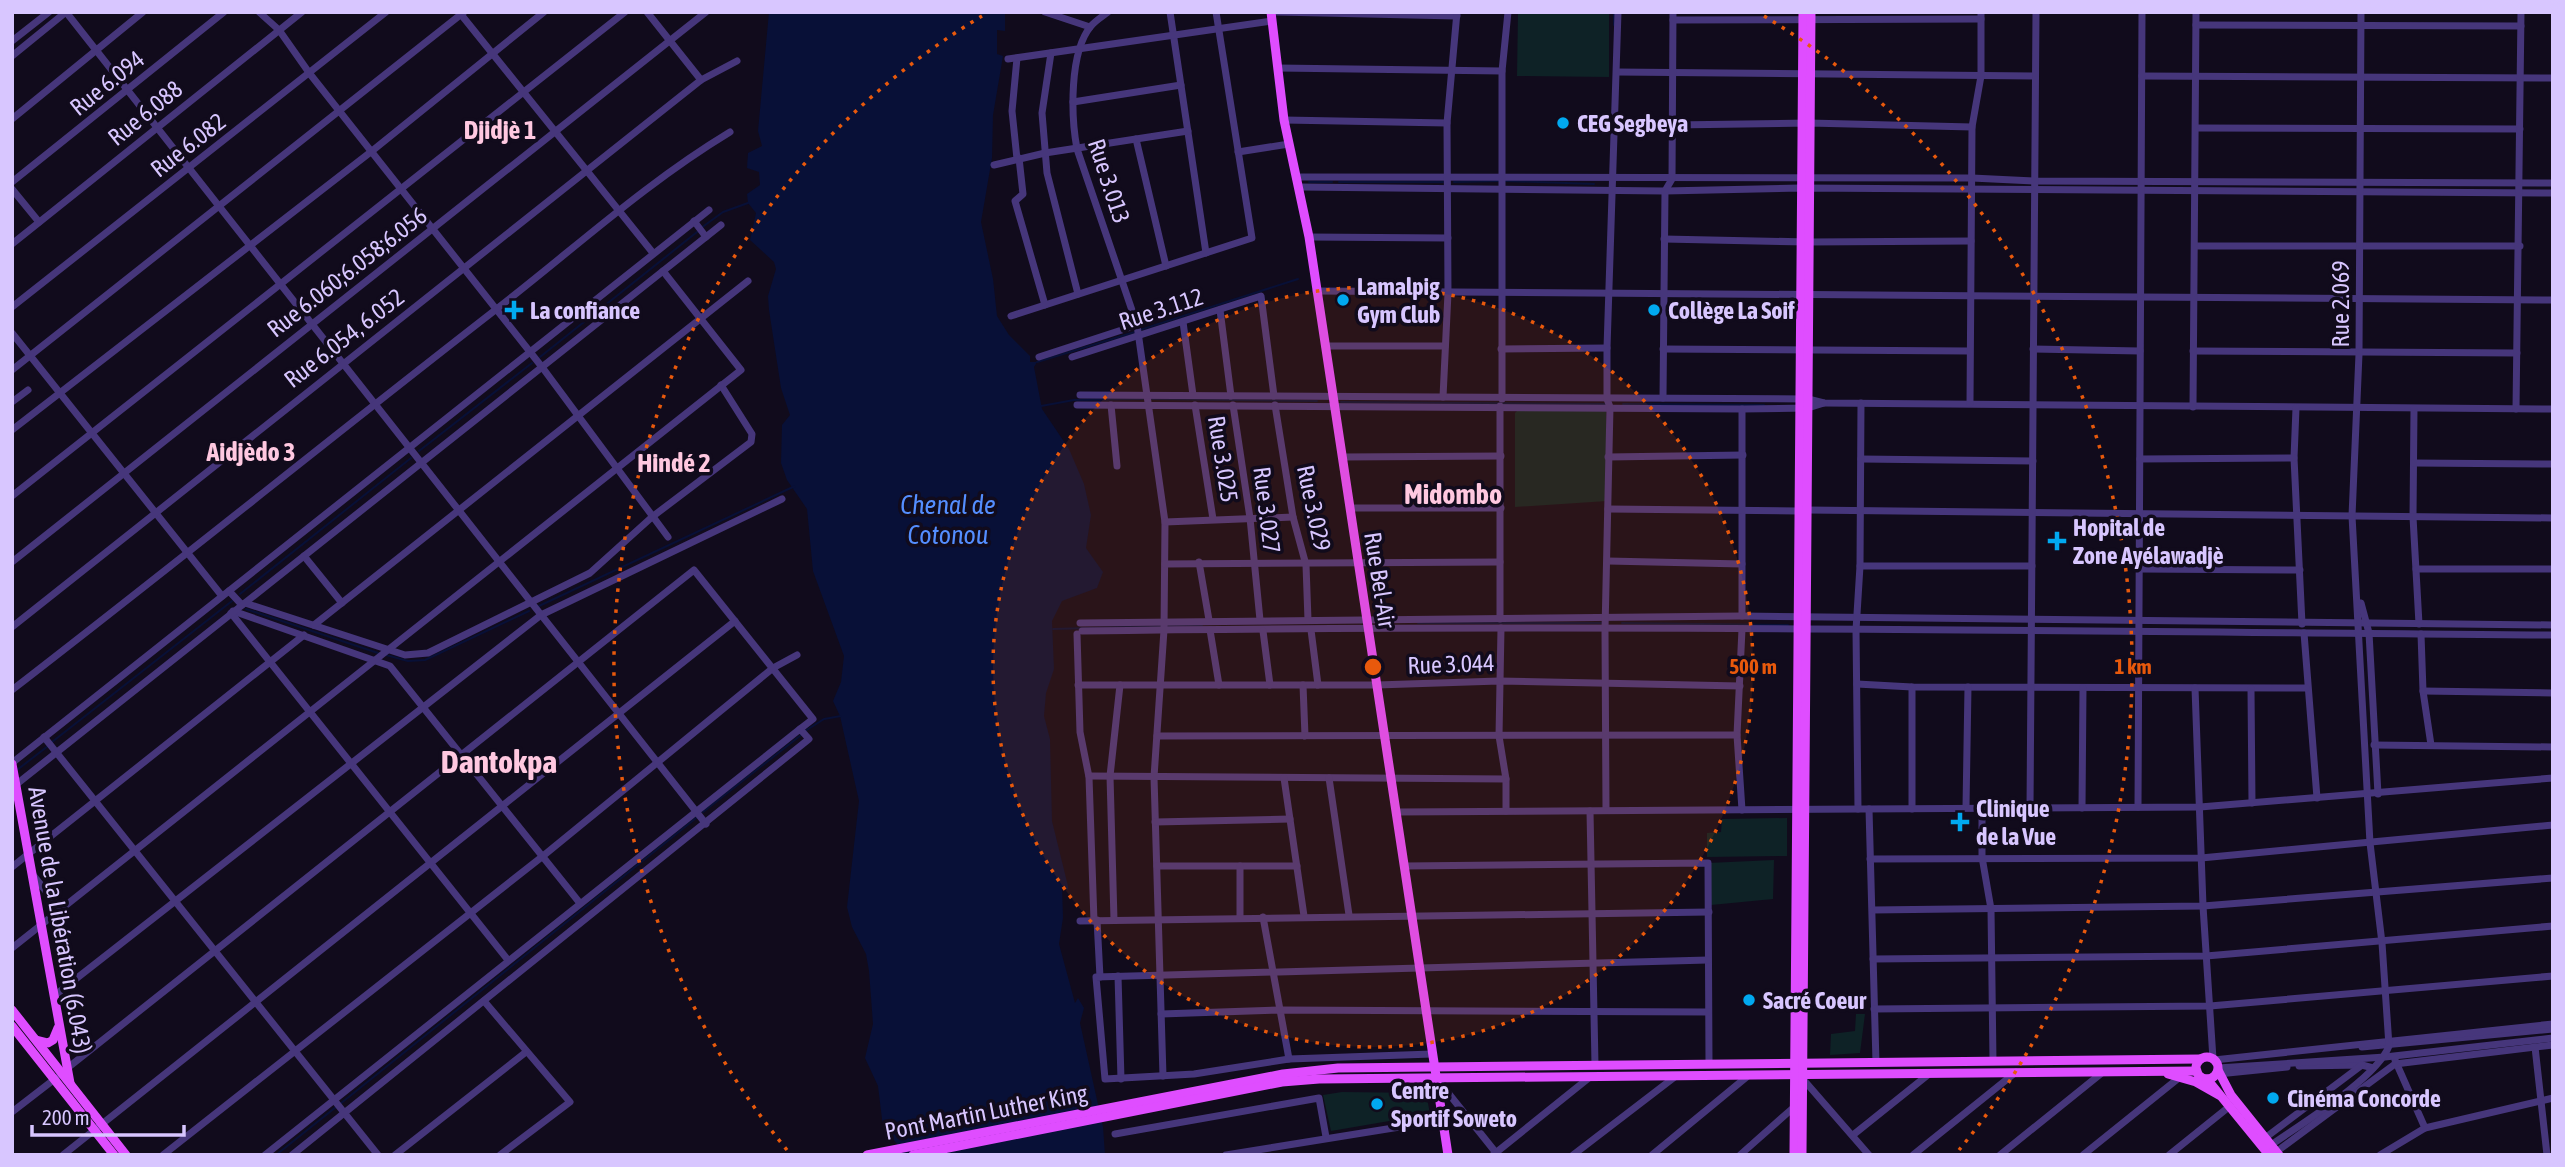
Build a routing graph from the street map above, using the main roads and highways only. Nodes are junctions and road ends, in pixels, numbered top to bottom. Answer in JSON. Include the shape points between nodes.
{"nodes":[{"id":1,"x":1273,"y":15,"type":"edge"},
{"id":2,"x":1807,"y":16,"type":"edge"},
{"id":3,"x":12,"y":764,"type":"edge"},
{"id":4,"x":14,"y":786,"type":"edge"},
{"id":5,"x":12,"y":1010,"type":"edge"},
{"id":6,"x":59,"y":1023,"type":"junction"},
{"id":7,"x":13,"y":1028,"type":"edge"},
{"id":8,"x":36,"y":1040,"type":"junction"},
{"id":9,"x":2200,"y":1059,"type":"junction"},
{"id":10,"x":1798,"y":1061,"type":"junction"},
{"id":11,"x":1434,"y":1065,"type":"junction"},
{"id":12,"x":2216,"y":1065,"type":"junction"},
{"id":13,"x":2146,"y":1071,"type":"junction"},
{"id":14,"x":2197,"y":1071,"type":"junction"},
{"id":15,"x":61,"y":1073,"type":"junction"},
{"id":16,"x":1799,"y":1075,"type":"junction"},
{"id":17,"x":1437,"y":1078,"type":"junction"},
{"id":18,"x":2207,"y":1079,"type":"junction"},
{"id":19,"x":2227,"y":1102,"type":"junction"},
{"id":20,"x":1113,"y":1111,"type":"junction"},
{"id":21,"x":98,"y":1127,"type":"junction"},
{"id":22,"x":2269,"y":1150,"type":"edge"},
{"id":23,"x":114,"y":1155,"type":"edge"},
{"id":24,"x":126,"y":1155,"type":"edge"},
{"id":25,"x":867,"y":1155,"type":"edge"},
{"id":26,"x":913,"y":1155,"type":"edge"},
{"id":27,"x":1448,"y":1155,"type":"edge"},
{"id":28,"x":1794,"y":1155,"type":"edge"},
{"id":29,"x":1802,"y":1155,"type":"edge"}],
"edges":[{"from":1,"to":11,"type":"main road","name":"Rue Bel-Air","via":[[1284,120],[1309,237]]},
{"from":2,"to":10,"type":"main road"},
{"from":3,"to":4,"type":"main road","name":"Avenue de la Libération (6.043)"},
{"from":4,"to":6,"type":"main road","name":"Avenue de la Libération (6.043)"},
{"from":5,"to":8,"type":"main road"},
{"from":6,"to":8,"type":"main road","via":[[53,1040]]},
{"from":6,"to":15,"type":"main road","name":"Avenue de la Libération (6.043)"},
{"from":7,"to":15,"type":"main road"},
{"from":8,"to":15,"type":"main road"},
{"from":9,"to":10,"type":"main road"},
{"from":9,"to":12,"type":"main road"},
{"from":9,"to":14,"type":"main road"},
{"from":10,"to":11,"type":"main road"},
{"from":10,"to":16,"type":"main road"},
{"from":11,"to":17,"type":"main road","name":"Rue Bel-Air"},
{"from":11,"to":20,"type":"main road","via":[[1299,1071]]},
{"from":12,"to":18,"type":"main road","via":[[2214,1076]]},
{"from":12,"to":22,"type":"main road"},
{"from":13,"to":14,"type":"main road"},
{"from":13,"to":16,"type":"main road"},
{"from":13,"to":19,"type":"main road","via":[[2202,1084]]},
{"from":14,"to":18,"type":"main road"},
{"from":15,"to":21,"type":"main road"},
{"from":15,"to":21,"type":"main road","name":"Avenue de la Libération (6.043)"},
{"from":16,"to":17,"type":"main road"},
{"from":16,"to":28,"type":"main road","via":[[1793,1108]]},
{"from":16,"to":29,"type":"main road"},
{"from":17,"to":20,"type":"main road","via":[[1282,1082]]},
{"from":17,"to":27,"type":"main road","name":"Rue Bel-Air"},
{"from":18,"to":19,"type":"main road"},
{"from":19,"to":22,"type":"main road"},
{"from":20,"to":25,"type":"main road","name":"Pont Martin Luther King"},
{"from":20,"to":26,"type":"main road","name":"Pont Martin Luther King"},
{"from":21,"to":23,"type":"main road"},
{"from":21,"to":24,"type":"main road"}]}
